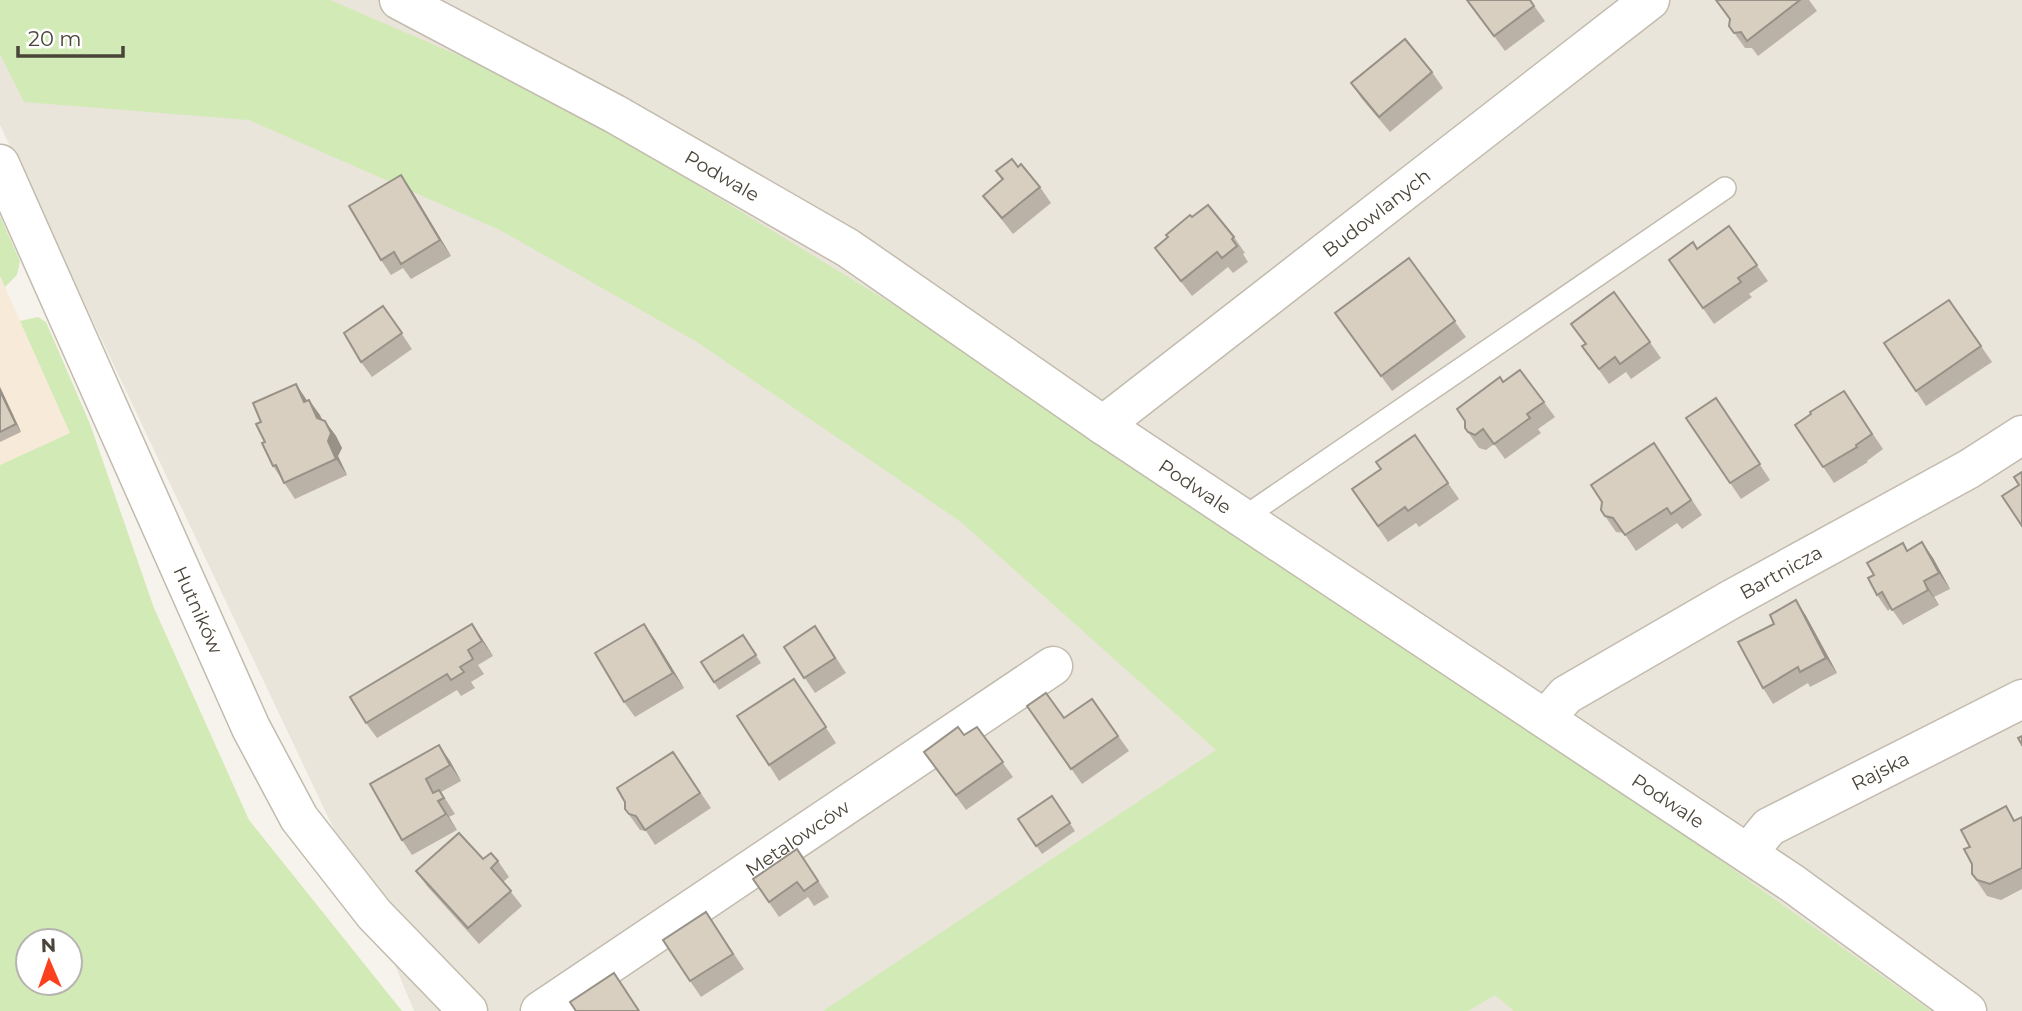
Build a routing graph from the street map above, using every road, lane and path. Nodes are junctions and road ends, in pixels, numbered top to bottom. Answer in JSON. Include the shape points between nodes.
{"nodes":[{"id":1,"x":400,"y":0,"type":"edge"},
{"id":2,"x":1650,"y":0,"type":"edge"},
{"id":3,"x":0,"y":164,"type":"edge"},
{"id":4,"x":1726,"y":188,"type":"dead end"},
{"id":5,"x":1103,"y":425,"type":"junction"},
{"id":6,"x":2022,"y":435,"type":"edge"},
{"id":7,"x":1243,"y":518,"type":"junction"},
{"id":8,"x":1054,"y":666,"type":"dead end"},
{"id":9,"x":2022,"y":699,"type":"edge"},
{"id":10,"x":1546,"y":719,"type":"junction"},
{"id":11,"x":1748,"y":853,"type":"junction"},
{"id":12,"x":468,"y":1011,"type":"edge"},
{"id":13,"x":540,"y":1011,"type":"edge"},
{"id":14,"x":1967,"y":1011,"type":"edge"}],
"edges":[{"from":1,"to":5,"type":"street","name":"Podwale","via":[[615,114],[848,248]]},
{"from":2,"to":5,"type":"street","name":"Budowlanych"},
{"from":3,"to":12,"type":"street","name":"Hutników","via":[[251,728],[299,818],[374,914]]},
{"from":4,"to":7,"type":"lane"},
{"from":5,"to":7,"type":"street","name":"Podwale"},
{"from":6,"to":10,"type":"street","name":"Bartnicza","via":[[1566,695]]},
{"from":7,"to":10,"type":"street","name":"Podwale"},
{"from":8,"to":13,"type":"street","name":"Metalowców"},
{"from":9,"to":11,"type":"street","name":"Rajska","via":[[1769,827]]},
{"from":10,"to":11,"type":"street","name":"Podwale"},
{"from":11,"to":14,"type":"street","name":"Podwale"}]}
